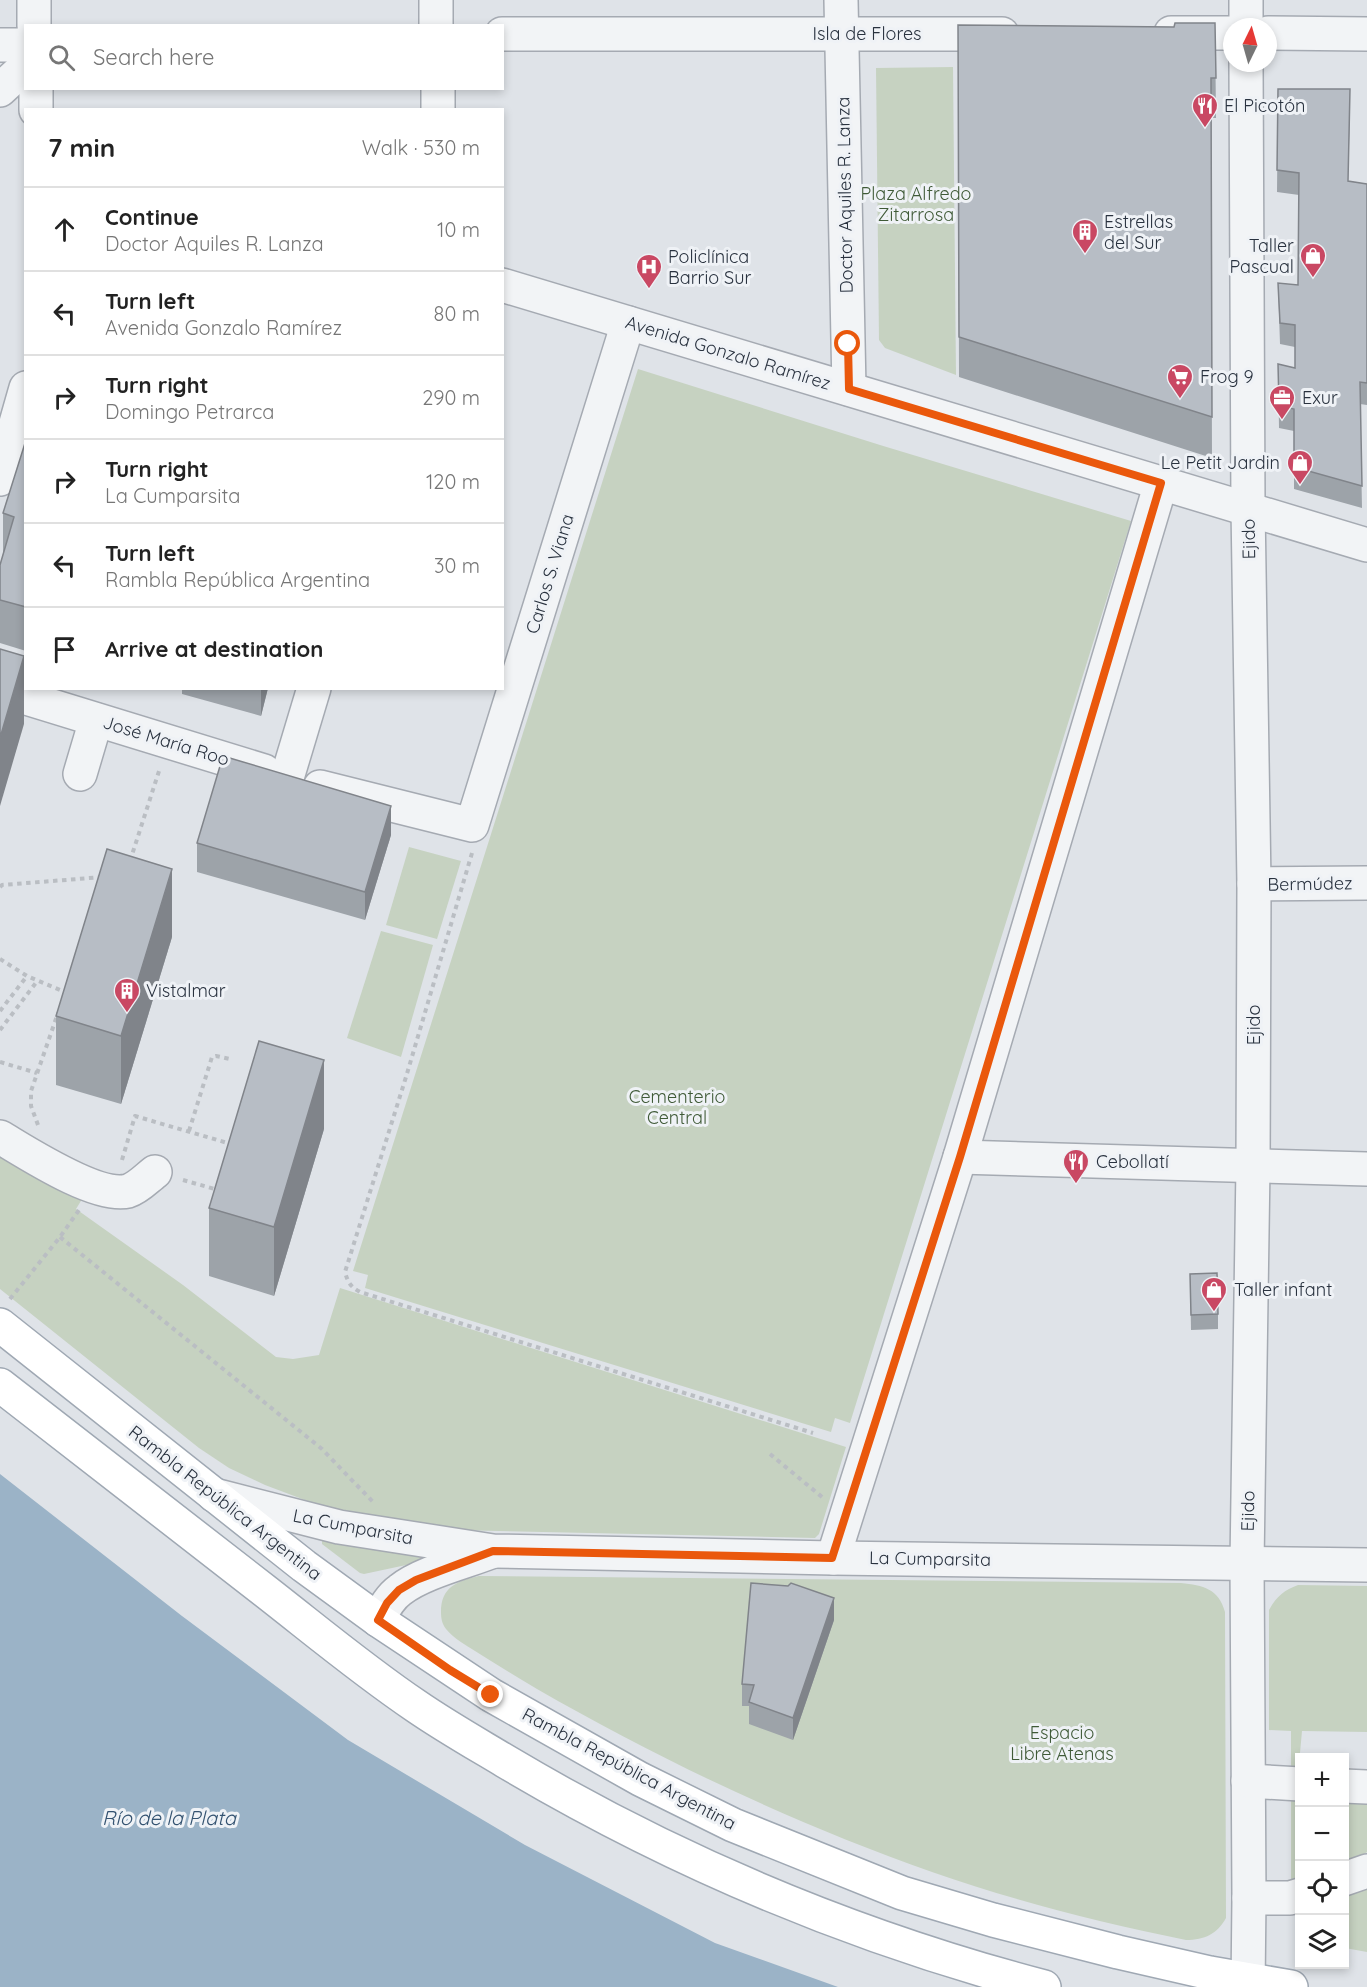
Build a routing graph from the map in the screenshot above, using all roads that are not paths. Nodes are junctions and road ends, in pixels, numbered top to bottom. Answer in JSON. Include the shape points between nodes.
{"nodes":[{"id":1,"x":34,"y":0,"type":"edge"},
{"id":2,"x":436,"y":0,"type":"edge"},
{"id":3,"x":841,"y":0,"type":"edge"},
{"id":4,"x":1246,"y":0,"type":"edge"},
{"id":5,"x":1246,"y":18,"type":"edge"},
{"id":6,"x":34,"y":24,"type":"edge"},
{"id":7,"x":436,"y":24,"type":"edge"},
{"id":8,"x":1029,"y":33,"type":"edge"},
{"id":9,"x":1147,"y":33,"type":"edge"},
{"id":10,"x":1223,"y":33,"type":"edge"},
{"id":11,"x":1277,"y":33,"type":"edge"},
{"id":12,"x":504,"y":34,"type":"edge"},
{"id":13,"x":841,"y":34,"type":"junction"},
{"id":14,"x":1367,"y":34,"type":"edge"},
{"id":15,"x":0,"y":45,"type":"edge"},
{"id":16,"x":24,"y":45,"type":"edge"},
{"id":17,"x":24,"y":68,"type":"edge"},
{"id":18,"x":1246,"y":72,"type":"edge"},
{"id":19,"x":0,"y":90,"type":"edge"},
{"id":20,"x":36,"y":90,"type":"edge"},
{"id":21,"x":438,"y":90,"type":"edge"},
{"id":22,"x":36,"y":108,"type":"edge"},
{"id":23,"x":438,"y":108,"type":"edge"},
{"id":24,"x":504,"y":286,"type":"edge"},
{"id":25,"x":628,"y":323,"type":"junction"},
{"id":26,"x":849,"y":389,"type":"junction"},
{"id":27,"x":24,"y":395,"type":"edge"},
{"id":28,"x":0,"y":479,"type":"edge"},
{"id":29,"x":1161,"y":483,"type":"junction"},
{"id":30,"x":1248,"y":508,"type":"junction"},
{"id":31,"x":1367,"y":545,"type":"edge"},
{"id":32,"x":0,"y":690,"type":"edge"},
{"id":33,"x":313,"y":690,"type":"edge"},
{"id":34,"x":96,"y":720,"type":"junction"},
{"id":35,"x":80,"y":774,"type":"dead end"},
{"id":36,"x":287,"y":778,"type":"junction"},
{"id":37,"x":472,"y":825,"type":"joint"},
{"id":38,"x":1367,"y":883,"type":"edge"},
{"id":39,"x":1254,"y":884,"type":"junction"},
{"id":40,"x":0,"y":1137,"type":"edge"},
{"id":41,"x":960,"y":1157,"type":"junction"},
{"id":42,"x":1253,"y":1166,"type":"junction"},
{"id":43,"x":1367,"y":1169,"type":"edge"},
{"id":44,"x":155,"y":1172,"type":"road end"},
{"id":45,"x":4,"y":1313,"type":"edge"},
{"id":46,"x":0,"y":1384,"type":"edge"},
{"id":47,"x":213,"y":1495,"type":"junction"},
{"id":48,"x":493,"y":1551,"type":"junction"},
{"id":49,"x":832,"y":1558,"type":"junction"},
{"id":50,"x":1247,"y":1563,"type":"junction"},
{"id":51,"x":1367,"y":1565,"type":"edge"},
{"id":52,"x":378,"y":1620,"type":"junction"},
{"id":53,"x":1248,"y":1781,"type":"junction"},
{"id":54,"x":1295,"y":1784,"type":"edge"},
{"id":55,"x":1349,"y":1786,"type":"edge"},
{"id":56,"x":1367,"y":1787,"type":"edge"},
{"id":57,"x":1367,"y":1871,"type":"edge"},
{"id":58,"x":1349,"y":1877,"type":"edge"},
{"id":59,"x":1295,"y":1896,"type":"edge"},
{"id":60,"x":1249,"y":1898,"type":"junction"},
{"id":61,"x":1248,"y":1983,"type":"edge"},
{"id":62,"x":1044,"y":1987,"type":"edge"},
{"id":63,"x":1291,"y":1987,"type":"edge"}],
"edges":[{"from":1,"to":6,"type":"street"},
{"from":2,"to":7,"type":"street"},
{"from":3,"to":13,"type":"street","name":"Doctor Aquiles R. Lanza"},
{"from":4,"to":5,"type":"street"},
{"from":8,"to":13,"type":"street","name":"Isla de Flores"},
{"from":9,"to":10,"type":"street"},
{"from":11,"to":14,"type":"street"},
{"from":12,"to":13,"type":"street","name":"Isla de Flores"},
{"from":13,"to":26,"type":"street","name":"Doctor Aquiles R. Lanza"},
{"from":15,"to":16,"type":"street"},
{"from":17,"to":19,"type":"street"},
{"from":18,"to":30,"type":"street","name":"Ejido"},
{"from":20,"to":22,"type":"street"},
{"from":21,"to":23,"type":"street"},
{"from":24,"to":25,"type":"street","name":"Avenida Gonzalo Ramírez"},
{"from":25,"to":26,"type":"street","name":"Avenida Gonzalo Ramírez"},
{"from":25,"to":37,"type":"street","name":"Carlos S. Viana"},
{"from":26,"to":29,"type":"street","name":"Avenida Gonzalo Ramírez"},
{"from":27,"to":28,"type":"street"},
{"from":29,"to":30,"type":"street","name":"Avenida Gonzalo Ramírez"},
{"from":29,"to":41,"type":"street"},
{"from":30,"to":31,"type":"street","name":"Avenida Gonzalo Ramírez"},
{"from":30,"to":39,"type":"street","name":"Ejido"},
{"from":32,"to":34,"type":"street","name":"José María Roo"},
{"from":33,"to":36,"type":"street"},
{"from":34,"to":35,"type":"street"},
{"from":34,"to":36,"type":"street","name":"José María Roo"},
{"from":36,"to":37,"type":"street","name":"José María Roo"},
{"from":38,"to":39,"type":"street","name":"Bermúdez"},
{"from":39,"to":42,"type":"street","name":"Ejido"},
{"from":40,"to":44,"type":"street","via":[[53,1168],[113,1192],[134,1189]]},
{"from":41,"to":42,"type":"street"},
{"from":41,"to":49,"type":"street"},
{"from":42,"to":43,"type":"street"},
{"from":42,"to":50,"type":"street","name":"Ejido"},
{"from":45,"to":47,"type":"main road","name":"Rambla República Argentina"},
{"from":46,"to":62,"type":"main road","via":[[415,1706],[534,1778],[616,1823],[758,1890],[880,1937]]},
{"from":47,"to":48,"type":"street","name":"La Cumparsita","via":[[339,1527]]},
{"from":47,"to":52,"type":"main road","name":"Rambla República Argentina"},
{"from":48,"to":49,"type":"street","name":"La Cumparsita"},
{"from":48,"to":52,"type":"street","name":"La Cumparsita","via":[[399,1590]]},
{"from":49,"to":50,"type":"street","name":"La Cumparsita"},
{"from":50,"to":51,"type":"street","name":"La Cumparsita"},
{"from":50,"to":53,"type":"street","name":"Ejido"},
{"from":52,"to":61,"type":"main road","name":"Rambla República Argentina","via":[[491,1695],[733,1825],[902,1893],[993,1920]]},
{"from":53,"to":54,"type":"street"},
{"from":53,"to":60,"type":"street","name":"Ejido"},
{"from":55,"to":56,"type":"street"},
{"from":57,"to":58,"type":"street"},
{"from":59,"to":60,"type":"street"},
{"from":60,"to":61,"type":"street","name":"Ejido"},
{"from":61,"to":63,"type":"main road","name":"Rambla República Argentina"}]}
